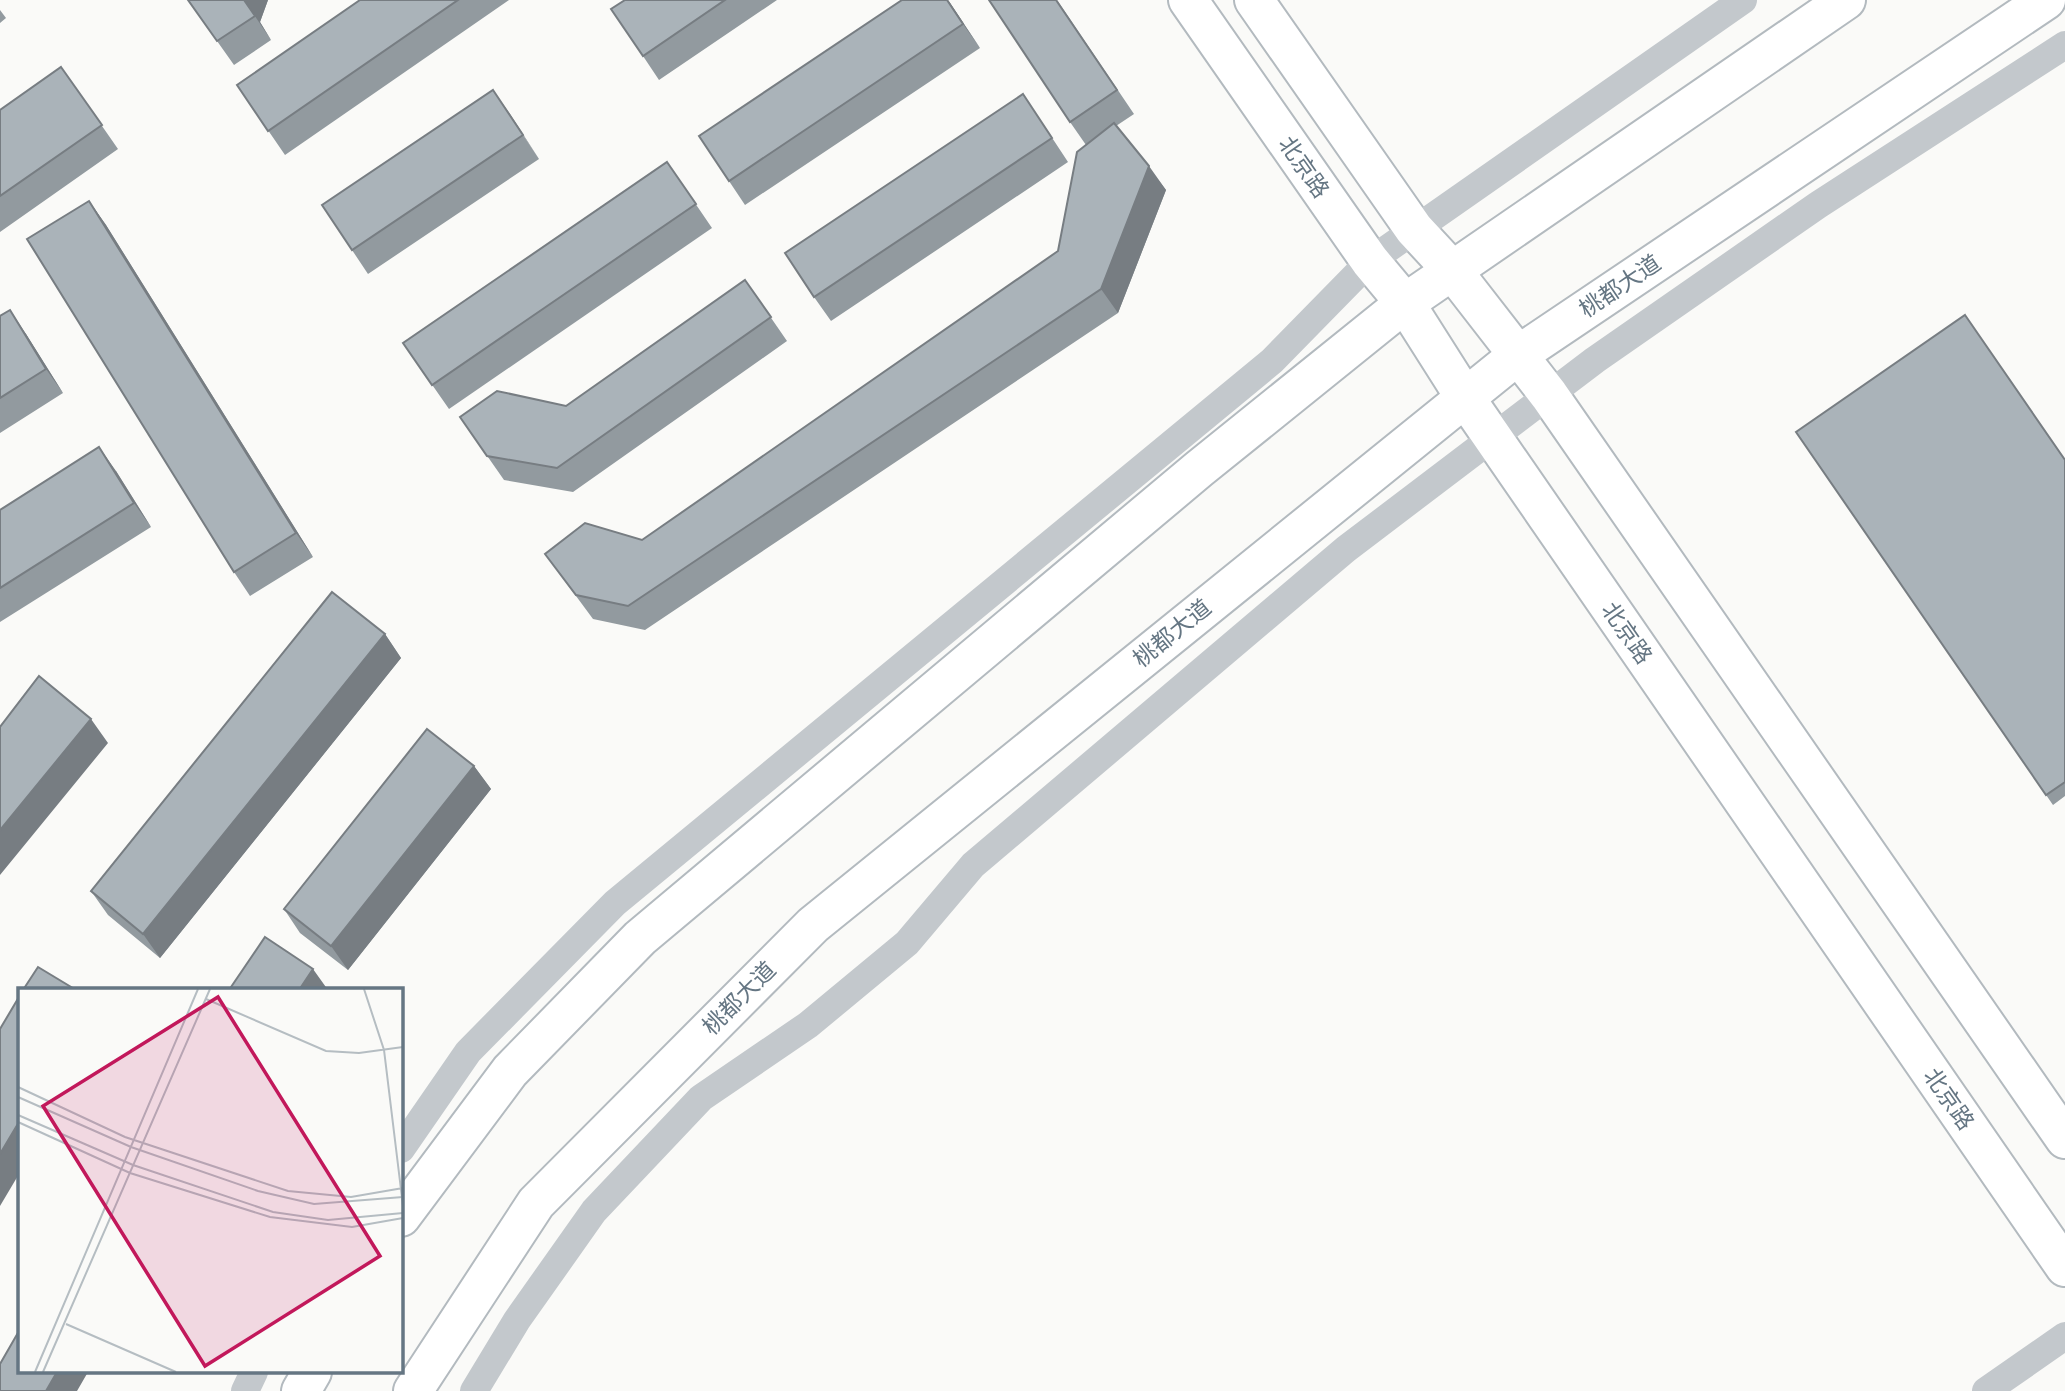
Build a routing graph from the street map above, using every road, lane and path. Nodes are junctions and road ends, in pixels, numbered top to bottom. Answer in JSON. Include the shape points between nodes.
{"nodes":[{"id":1,"x":1188,"y":0,"type":"edge"},
{"id":2,"x":1254,"y":0,"type":"edge"},
{"id":3,"x":1743,"y":0,"type":"edge"},
{"id":4,"x":1846,"y":0,"type":"edge"},
{"id":5,"x":2046,"y":0,"type":"edge"},
{"id":6,"x":2065,"y":45,"type":"edge"},
{"id":7,"x":1414,"y":229,"type":"junction"},
{"id":8,"x":1370,"y":261,"type":"junction"},
{"id":9,"x":1452,"y":270,"type":"junction"},
{"id":10,"x":1405,"y":303,"type":"junction"},
{"id":11,"x":1518,"y":355,"type":"junction"},
{"id":12,"x":1549,"y":394,"type":"junction"},
{"id":13,"x":1464,"y":396,"type":"junction"},
{"id":14,"x":1492,"y":437,"type":"junction"},
{"id":15,"x":2065,"y":1139,"type":"edge"},
{"id":16,"x":402,"y":1148,"type":"edge"},
{"id":17,"x":402,"y":1216,"type":"edge"},
{"id":18,"x":2065,"y":1267,"type":"edge"},
{"id":19,"x":2065,"y":1336,"type":"edge"},
{"id":20,"x":253,"y":1374,"type":"edge"},
{"id":21,"x":311,"y":1374,"type":"edge"},
{"id":22,"x":245,"y":1391,"type":"edge"},
{"id":23,"x":301,"y":1391,"type":"edge"},
{"id":24,"x":414,"y":1391,"type":"edge"},
{"id":25,"x":474,"y":1391,"type":"edge"},
{"id":26,"x":1986,"y":1391,"type":"edge"}],
"edges":[{"from":1,"to":8,"type":"main road","name":"北京路"},
{"from":2,"to":7,"type":"main road"},
{"from":3,"to":7,"type":"street"},
{"from":4,"to":9,"type":"main road"},
{"from":5,"to":11,"type":"main road","name":"桃都大道"},
{"from":6,"to":12,"type":"street","via":[[1818,205]]},
{"from":7,"to":8,"type":"street"},
{"from":7,"to":9,"type":"main road"},
{"from":8,"to":10,"type":"main road","name":"北京路"},
{"from":8,"to":16,"type":"street","via":[[1272,361],[615,903],[468,1052]]},
{"from":9,"to":10,"type":"main road"},
{"from":9,"to":11,"type":"main road"},
{"from":10,"to":13,"type":"main road","name":"北京路"},
{"from":10,"to":17,"type":"main road","via":[[1199,469],[640,938],[510,1071]]},
{"from":11,"to":12,"type":"main road"},
{"from":11,"to":13,"type":"main road","name":"桃都大道"},
{"from":12,"to":14,"type":"street"},
{"from":12,"to":15,"type":"main road"},
{"from":13,"to":14,"type":"main road","name":"北京路"},
{"from":13,"to":24,"type":"main road","name":"桃都大道","via":[[813,925],[536,1203]]},
{"from":14,"to":18,"type":"main road","name":"北京路"},
{"from":14,"to":25,"type":"street","via":[[1346,549],[973,865],[907,943],[808,1025],[701,1098],[594,1211],[517,1320]]},
{"from":19,"to":26,"type":"street"},
{"from":20,"to":22,"type":"street"},
{"from":21,"to":23,"type":"main road"}]}
